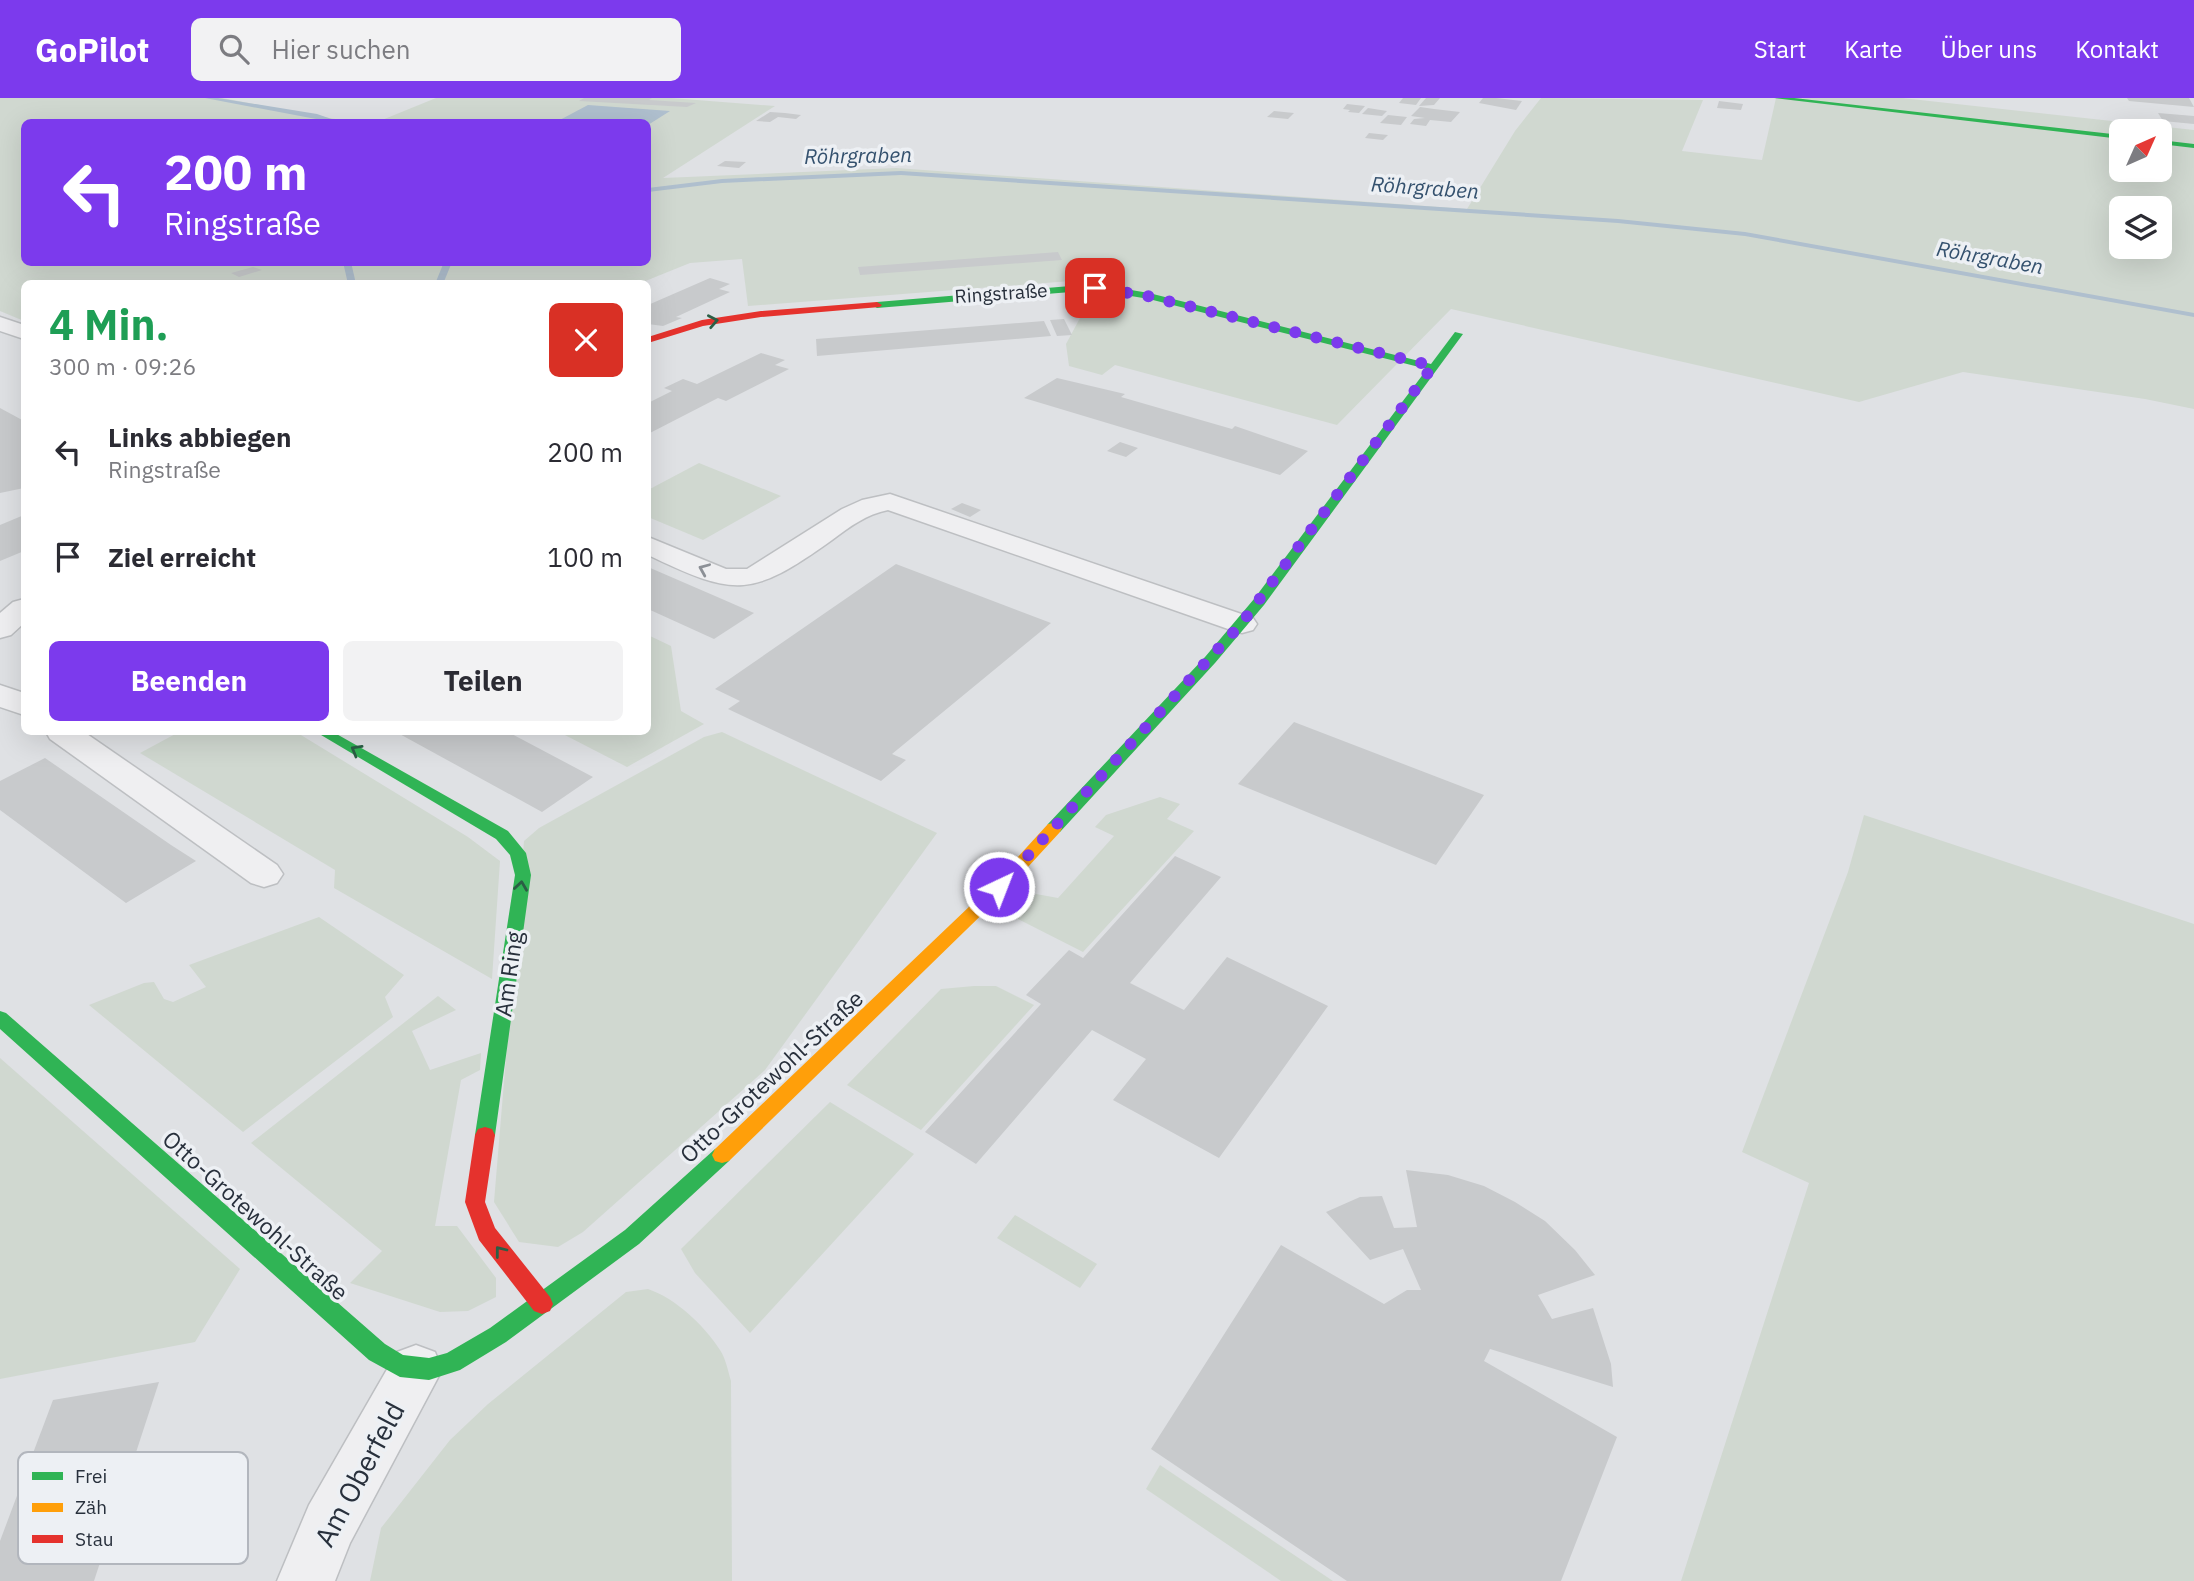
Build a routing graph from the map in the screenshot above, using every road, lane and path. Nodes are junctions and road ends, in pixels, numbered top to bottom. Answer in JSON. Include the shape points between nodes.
{"nodes":[{"id":1,"x":1777,"y":98,"type":"edge"},
{"id":2,"x":2109,"y":136,"type":"edge"},
{"id":3,"x":2172,"y":143,"type":"edge"},
{"id":4,"x":2194,"y":146,"type":"edge"},
{"id":5,"x":0,"y":323,"type":"edge"},
{"id":6,"x":21,"y":332,"type":"edge"},
{"id":7,"x":1458,"y":334,"type":"dead end"},
{"id":8,"x":651,"y":339,"type":"edge"},
{"id":9,"x":1433,"y":366,"type":"junction"},
{"id":10,"x":651,"y":546,"type":"edge"},
{"id":11,"x":21,"y":611,"type":"edge"},
{"id":12,"x":1241,"y":624,"type":"junction"},
{"id":13,"x":0,"y":629,"type":"edge"},
{"id":14,"x":0,"y":695,"type":"edge"},
{"id":15,"x":21,"y":704,"type":"edge"},
{"id":16,"x":66,"y":735,"type":"edge"},
{"id":17,"x":328,"y":735,"type":"edge"},
{"id":18,"x":264,"y":874,"type":"dead end"},
{"id":19,"x":0,"y":1018,"type":"edge"},
{"id":20,"x":542,"y":1304,"type":"junction"},
{"id":21,"x":416,"y":1370,"type":"junction"},
{"id":22,"x":306,"y":1581,"type":"edge"}],
"edges":[{"from":1,"to":2,"type":"street"},
{"from":3,"to":4,"type":"street"},
{"from":5,"to":6,"type":"street"},
{"from":7,"to":9,"type":"street","name":"Otto-Grotewohl-Straße"},
{"from":8,"to":9,"type":"street","name":"Ringstraße","one_way":true,"via":[[702,323],[761,314],[1095,288],[1143,295]]},
{"from":9,"to":12,"type":"street","name":"Otto-Grotewohl-Straße"},
{"from":12,"to":10,"type":"street","one_way":true,"via":[[890,502],[861,509],[748,579],[733,579]]},
{"from":11,"to":13,"type":"street"},
{"from":12,"to":20,"type":"street","name":"Otto-Grotewohl-Straße","via":[[999,887],[808,1075],[632,1237]]},
{"from":14,"to":15,"type":"street"},
{"from":16,"to":18,"type":"street"},
{"from":20,"to":17,"type":"street","name":"Am Ring","one_way":true,"via":[[486,1233],[475,1202],[523,874],[521,858],[502,835]]},
{"from":19,"to":21,"type":"street","name":"Otto-Grotewohl-Straße","via":[[364,1342],[385,1358]]},
{"from":20,"to":21,"type":"street","name":"Otto-Grotewohl-Straße","via":[[452,1363]]},
{"from":21,"to":22,"type":"street","name":"Am Oberfeld","via":[[329,1525]]}]}
